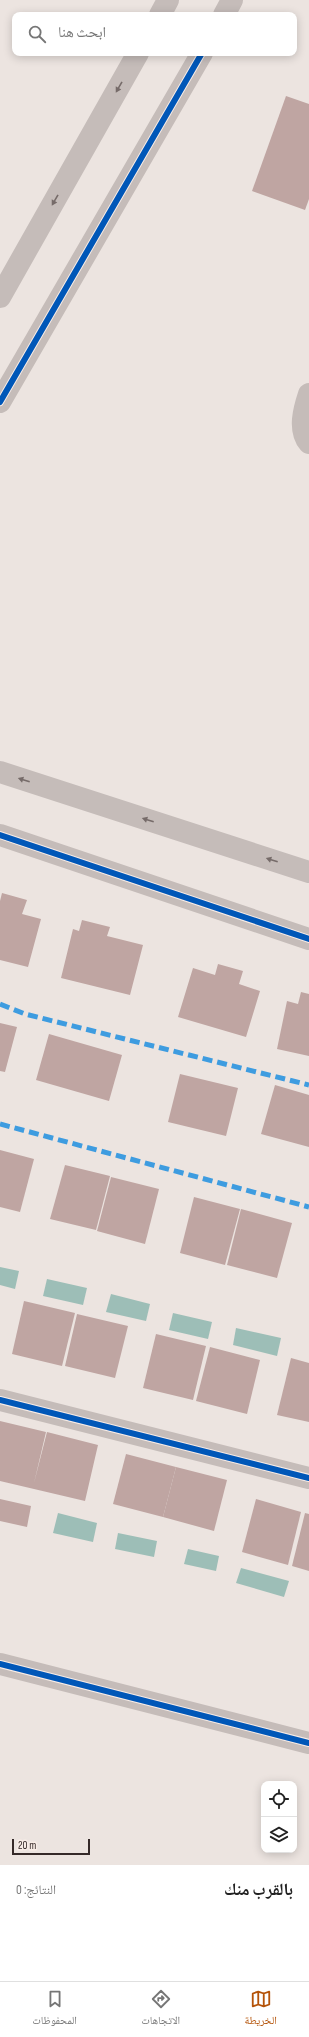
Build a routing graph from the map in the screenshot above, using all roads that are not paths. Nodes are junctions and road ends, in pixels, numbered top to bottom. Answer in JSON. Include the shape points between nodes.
{"nodes":[{"id":1,"x":168,"y":0,"type":"edge"},
{"id":2,"x":232,"y":0,"type":"edge"},
{"id":3,"x":162,"y":12,"type":"edge"},
{"id":4,"x":226,"y":12,"type":"edge"},
{"id":5,"x":136,"y":56,"type":"edge"},
{"id":6,"x":200,"y":56,"type":"edge"},
{"id":7,"x":0,"y":297,"type":"edge"},
{"id":8,"x":309,"y":394,"type":"edge"},
{"id":9,"x":0,"y":402,"type":"edge"},
{"id":10,"x":309,"y":443,"type":"edge"},
{"id":11,"x":0,"y":772,"type":"edge"},
{"id":12,"x":0,"y":836,"type":"edge"},
{"id":13,"x":309,"y":872,"type":"edge"},
{"id":14,"x":309,"y":939,"type":"edge"},
{"id":15,"x":0,"y":1400,"type":"edge"},
{"id":16,"x":309,"y":1478,"type":"edge"},
{"id":17,"x":0,"y":1664,"type":"edge"},
{"id":18,"x":309,"y":1743,"type":"edge"}],
"edges":[{"from":1,"to":3,"type":"street"},
{"from":2,"to":4,"type":"street"},
{"from":5,"to":7,"type":"street","one_way":true},
{"from":6,"to":9,"type":"street"},
{"from":8,"to":10,"type":"street","via":[[302,428]]},
{"from":13,"to":11,"type":"street","one_way":true},
{"from":12,"to":14,"type":"street"},
{"from":15,"to":16,"type":"street"},
{"from":17,"to":18,"type":"street"}]}
